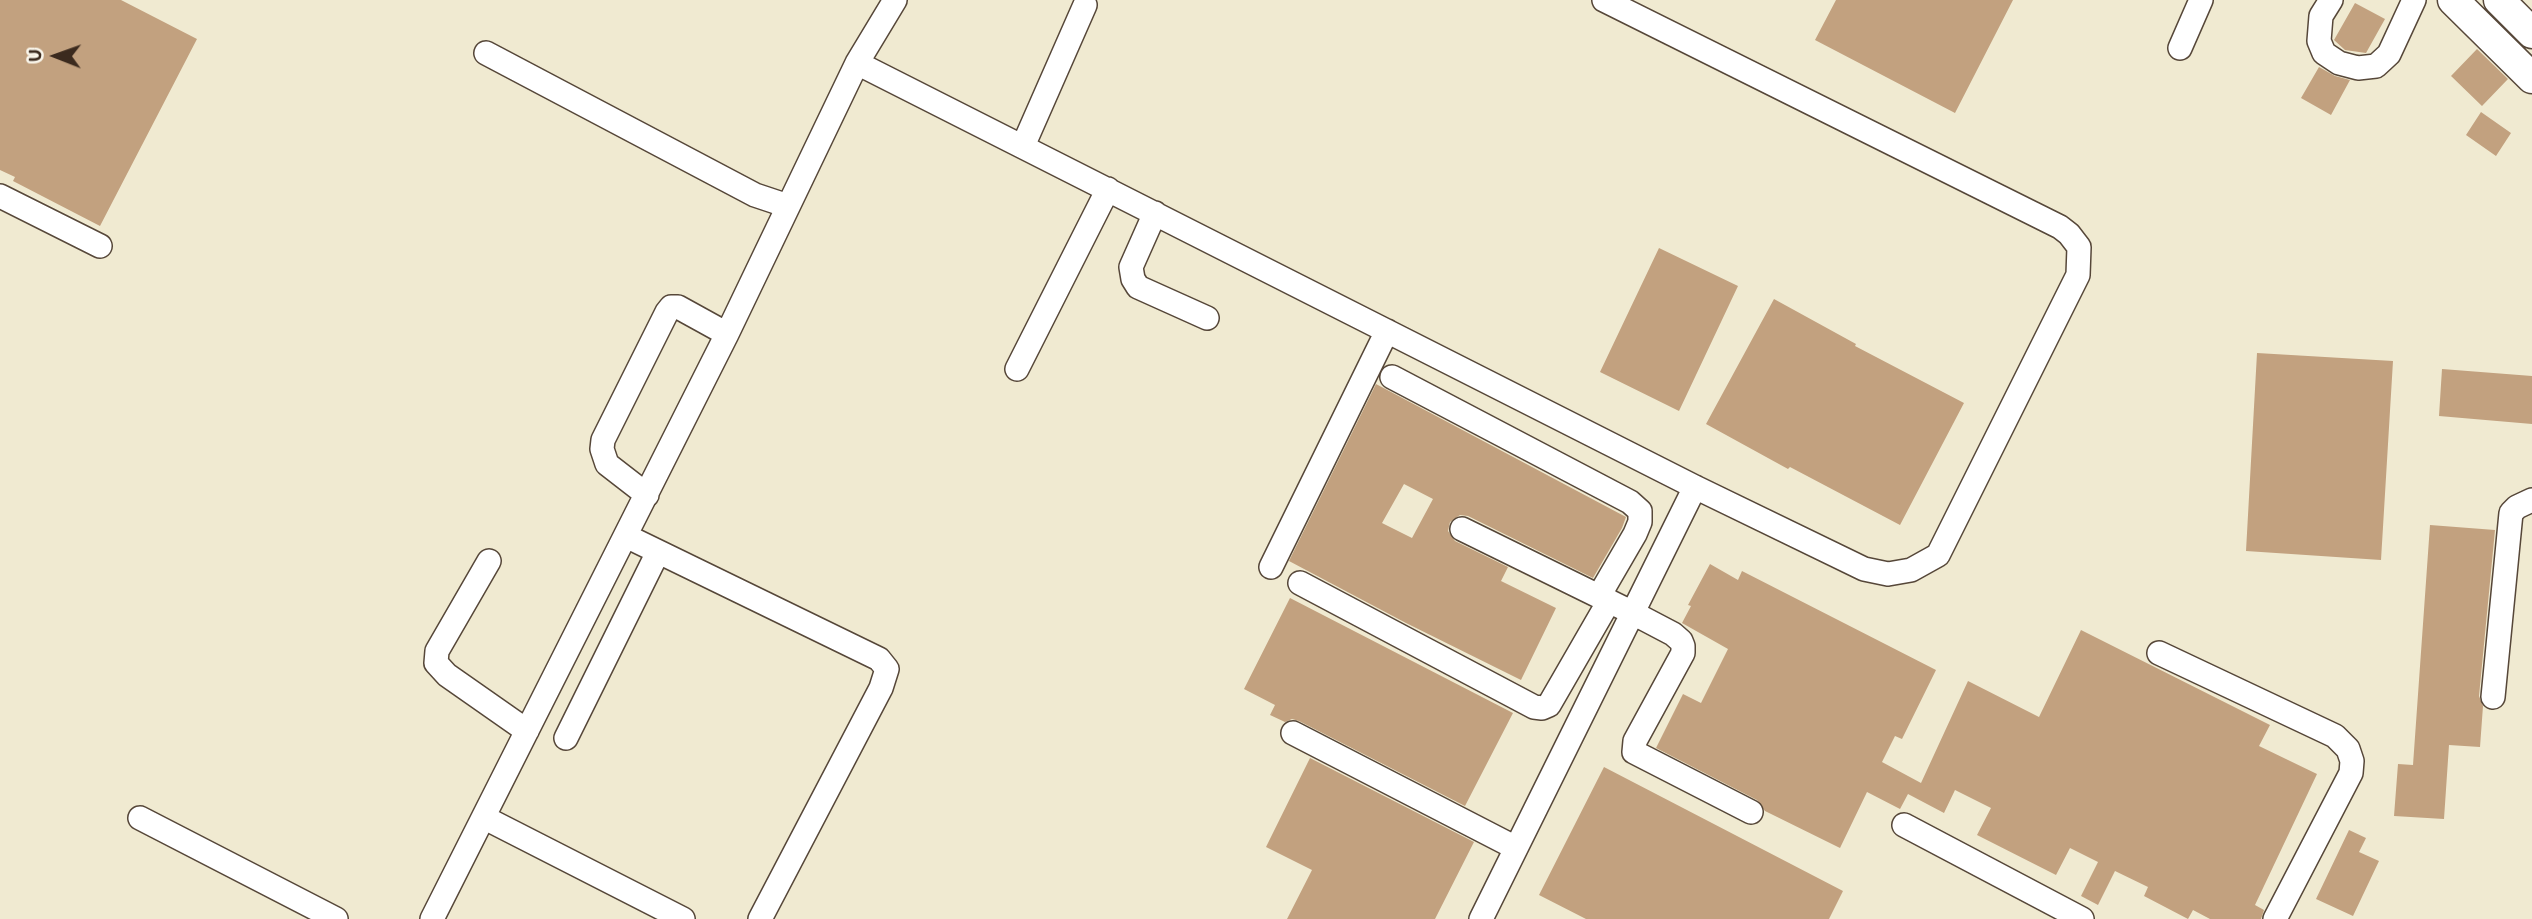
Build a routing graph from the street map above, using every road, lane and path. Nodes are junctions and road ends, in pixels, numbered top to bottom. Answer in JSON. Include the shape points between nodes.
{"nodes":[{"id":1,"x":895,"y":0,"type":"edge"},
{"id":2,"x":1604,"y":0,"type":"edge"},
{"id":3,"x":2201,"y":0,"type":"edge"},
{"id":4,"x":2331,"y":0,"type":"edge"},
{"id":5,"x":2414,"y":0,"type":"edge"},
{"id":6,"x":2453,"y":0,"type":"edge"},
{"id":7,"x":2499,"y":0,"type":"edge"},
{"id":8,"x":1085,"y":5,"type":"dead end"},
{"id":9,"x":2532,"y":33,"type":"edge"},
{"id":10,"x":2180,"y":48,"type":"dead end"},
{"id":11,"x":486,"y":53,"type":"dead end"},
{"id":12,"x":857,"y":63,"type":"junction"},
{"id":13,"x":2532,"y":78,"type":"edge"},
{"id":14,"x":1023,"y":146,"type":"junction"},
{"id":15,"x":1108,"y":189,"type":"junction"},
{"id":16,"x":0,"y":196,"type":"edge"},
{"id":17,"x":788,"y":206,"type":"junction"},
{"id":18,"x":1155,"y":214,"type":"junction"},
{"id":19,"x":100,"y":246,"type":"dead end"},
{"id":20,"x":1207,"y":318,"type":"dead end"},
{"id":21,"x":1387,"y":331,"type":"junction"},
{"id":22,"x":727,"y":334,"type":"junction"},
{"id":23,"x":1017,"y":369,"type":"dead end"},
{"id":24,"x":1392,"y":377,"type":"dead end"},
{"id":25,"x":1695,"y":487,"type":"junction"},
{"id":26,"x":646,"y":495,"type":"junction"},
{"id":27,"x":2532,"y":500,"type":"edge"},
{"id":28,"x":1462,"y":529,"type":"dead end"},
{"id":29,"x":626,"y":536,"type":"junction"},
{"id":30,"x":658,"y":552,"type":"junction"},
{"id":31,"x":489,"y":561,"type":"dead end"},
{"id":32,"x":1270,"y":567,"type":"dead end"},
{"id":33,"x":1300,"y":583,"type":"dead end"},
{"id":34,"x":1604,"y":598,"type":"junction"},
{"id":35,"x":1633,"y":613,"type":"junction"},
{"id":36,"x":2159,"y":653,"type":"dead end"},
{"id":37,"x":2493,"y":697,"type":"dead end"},
{"id":38,"x":527,"y":731,"type":"junction"},
{"id":39,"x":1293,"y":733,"type":"dead end"},
{"id":40,"x":566,"y":738,"type":"dead end"},
{"id":41,"x":1751,"y":812,"type":"dead end"},
{"id":42,"x":139,"y":818,"type":"dead end"},
{"id":43,"x":485,"y":818,"type":"junction"},
{"id":44,"x":1904,"y":825,"type":"dead end"},
{"id":45,"x":1517,"y":848,"type":"junction"},
{"id":46,"x":335,"y":919,"type":"edge"},
{"id":47,"x":432,"y":919,"type":"edge"},
{"id":48,"x":682,"y":919,"type":"edge"},
{"id":49,"x":760,"y":919,"type":"edge"},
{"id":50,"x":1481,"y":919,"type":"edge"},
{"id":51,"x":2082,"y":919,"type":"edge"},
{"id":52,"x":2275,"y":919,"type":"edge"}],
"edges":[{"from":1,"to":12,"type":"street"},
{"from":2,"to":25,"type":"street","via":[[2060,227],[2079,247],[2078,275],[1938,555],[1911,570],[1888,574],[1864,569]]},
{"from":3,"to":10,"type":"street"},
{"from":4,"to":5,"type":"street","via":[[2321,16],[2319,41],[2325,53],[2339,63],[2358,68],[2376,66],[2389,54]]},
{"from":6,"to":13,"type":"main road"},
{"from":7,"to":9,"type":"main road"},
{"from":8,"to":14,"type":"street"},
{"from":11,"to":17,"type":"street","via":[[755,195]]},
{"from":12,"to":14,"type":"street"},
{"from":12,"to":17,"type":"street"},
{"from":14,"to":15,"type":"street"},
{"from":15,"to":18,"type":"street"},
{"from":15,"to":23,"type":"street"},
{"from":16,"to":19,"type":"street"},
{"from":17,"to":22,"type":"street"},
{"from":18,"to":20,"type":"street","via":[[1130,267],[1133,279],[1138,287]]},
{"from":18,"to":21,"type":"street"},
{"from":21,"to":25,"type":"street"},
{"from":21,"to":32,"type":"street"},
{"from":22,"to":26,"type":"street"},
{"from":22,"to":26,"type":"street","via":[[678,307],[667,312],[603,440],[607,464]]},
{"from":24,"to":34,"type":"street","via":[[1640,511],[1640,522]]},
{"from":25,"to":35,"type":"street"},
{"from":26,"to":29,"type":"street"},
{"from":27,"to":37,"type":"street","via":[[2511,513]]},
{"from":28,"to":34,"type":"street"},
{"from":29,"to":30,"type":"street"},
{"from":29,"to":38,"type":"street"},
{"from":30,"to":40,"type":"street"},
{"from":30,"to":49,"type":"street","via":[[879,659],[887,669]]},
{"from":31,"to":38,"type":"street","via":[[437,651],[436,663]]},
{"from":33,"to":34,"type":"street","via":[[1542,708],[1549,705]]},
{"from":34,"to":35,"type":"street"},
{"from":35,"to":41,"type":"street","via":[[1673,634],[1683,646],[1635,741],[1634,752]]},
{"from":35,"to":45,"type":"street"},
{"from":36,"to":52,"type":"street","via":[[2334,736],[2348,749],[2351,774]]},
{"from":38,"to":43,"type":"street"},
{"from":39,"to":45,"type":"street"},
{"from":42,"to":46,"type":"street"},
{"from":43,"to":47,"type":"street"},
{"from":43,"to":48,"type":"street"},
{"from":44,"to":51,"type":"street"},
{"from":45,"to":50,"type":"street"}]}
